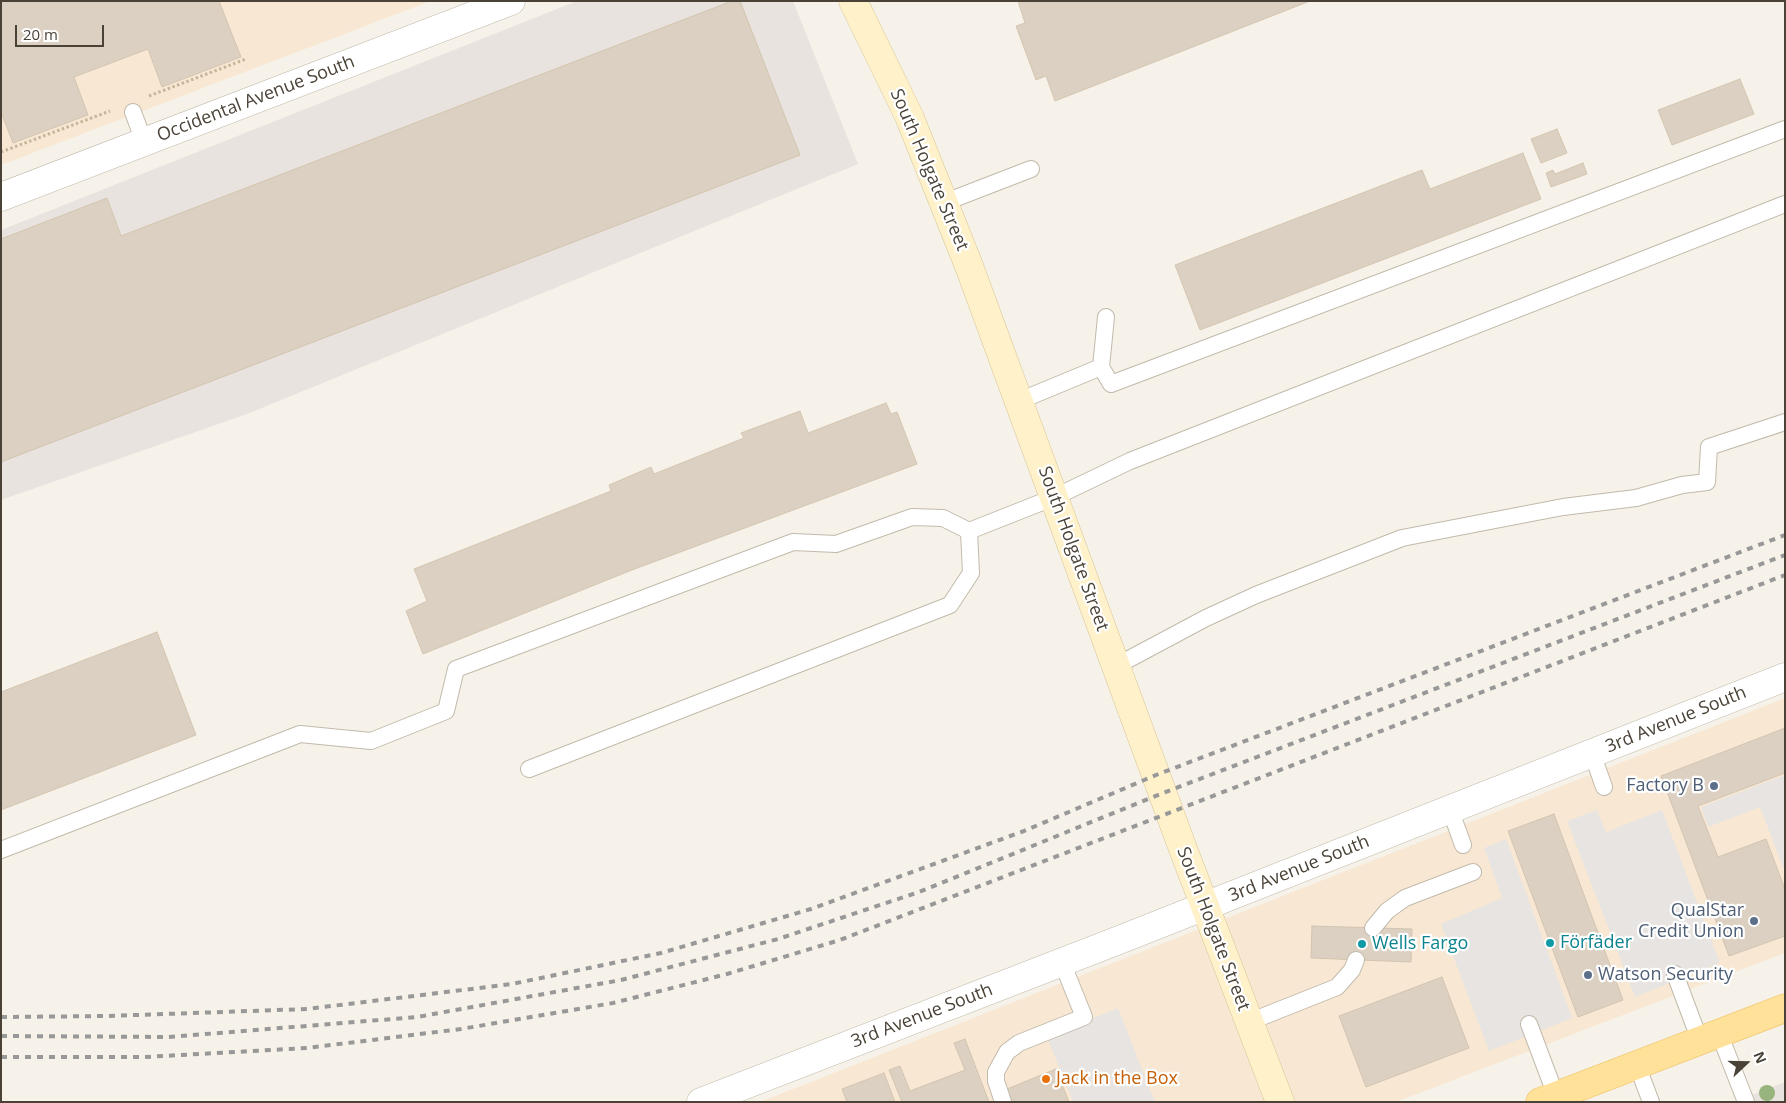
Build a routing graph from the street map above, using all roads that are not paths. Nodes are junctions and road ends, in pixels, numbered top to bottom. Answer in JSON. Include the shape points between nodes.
{"nodes":[{"id":1,"x":511,"y":1,"type":"edge"},
{"id":2,"x":853,"y":1,"type":"edge"},
{"id":3,"x":132,"y":112,"type":"dead end"},
{"id":4,"x":1785,"y":129,"type":"edge"},
{"id":5,"x":144,"y":142,"type":"junction"},
{"id":6,"x":1031,"y":169,"type":"dead end"},
{"id":7,"x":1,"y":197,"type":"edge"},
{"id":8,"x":944,"y":203,"type":"junction"},
{"id":9,"x":1785,"y":204,"type":"edge"},
{"id":10,"x":1106,"y":317,"type":"dead end"},
{"id":11,"x":1101,"y":367,"type":"junction"},
{"id":12,"x":1019,"y":401,"type":"junction"},
{"id":13,"x":1785,"y":422,"type":"edge"},
{"id":14,"x":1055,"y":497,"type":"junction"},
{"id":15,"x":969,"y":531,"type":"junction"},
{"id":16,"x":1116,"y":666,"type":"junction"},
{"id":17,"x":1785,"y":677,"type":"edge"},
{"id":18,"x":1592,"y":753,"type":"junction"},
{"id":19,"x":529,"y":769,"type":"dead end"},
{"id":20,"x":1604,"y":786,"type":"dead end"},
{"id":21,"x":1450,"y":809,"type":"junction"},
{"id":22,"x":1463,"y":845,"type":"dead end"},
{"id":23,"x":1,"y":850,"type":"edge"},
{"id":24,"x":1473,"y":872,"type":"dead end"},
{"id":25,"x":1205,"y":906,"type":"junction"},
{"id":26,"x":1373,"y":928,"type":"dead end"},
{"id":27,"x":1356,"y":960,"type":"dead end"},
{"id":28,"x":1062,"y":962,"type":"junction"},
{"id":29,"x":1675,"y":974,"type":"dead end"},
{"id":30,"x":1785,"y":1008,"type":"edge"},
{"id":31,"x":1249,"y":1022,"type":"junction"},
{"id":32,"x":1529,"y":1024,"type":"dead end"},
{"id":33,"x":1710,"y":1037,"type":"junction"},
{"id":34,"x":1637,"y":1065,"type":"junction"},
{"id":35,"x":1548,"y":1099,"type":"edge"},
{"id":36,"x":700,"y":1102,"type":"edge"},
{"id":37,"x":1003,"y":1102,"type":"edge"},
{"id":38,"x":1280,"y":1102,"type":"edge"},
{"id":39,"x":1651,"y":1102,"type":"edge"},
{"id":40,"x":1746,"y":1102,"type":"edge"}],
"edges":[{"from":1,"to":5,"type":"street","name":"Occidental Avenue South"},
{"from":2,"to":8,"type":"main road","name":"South Holgate Street","via":[[909,116]]},
{"from":3,"to":5,"type":"lane"},
{"from":4,"to":11,"type":"lane","via":[[1111,384]]},
{"from":5,"to":7,"type":"street","name":"Occidental Avenue South"},
{"from":6,"to":8,"type":"lane"},
{"from":8,"to":12,"type":"main road","name":"South Holgate Street"},
{"from":9,"to":14,"type":"lane","via":[[1130,461]]},
{"from":10,"to":11,"type":"lane"},
{"from":11,"to":12,"type":"lane"},
{"from":12,"to":14,"type":"main road","name":"South Holgate Street"},
{"from":13,"to":16,"type":"lane","via":[[1709,447],[1707,482],[1682,485],[1636,498],[1563,507],[1402,538],[1256,595]]},
{"from":14,"to":15,"type":"lane"},
{"from":14,"to":16,"type":"main road","name":"South Holgate Street"},
{"from":15,"to":19,"type":"lane","via":[[971,574],[950,604]]},
{"from":15,"to":23,"type":"lane","via":[[943,518],[912,517],[836,544],[793,542],[456,670],[446,711],[371,740],[300,734]]},
{"from":16,"to":25,"type":"main road","name":"South Holgate Street"},
{"from":17,"to":18,"type":"street","name":"3rd Avenue South"},
{"from":18,"to":20,"type":"lane"},
{"from":18,"to":21,"type":"street","name":"3rd Avenue South"},
{"from":21,"to":22,"type":"lane"},
{"from":21,"to":25,"type":"street","name":"3rd Avenue South"},
{"from":24,"to":26,"type":"lane","via":[[1405,898],[1387,911]]},
{"from":25,"to":28,"type":"street","name":"3rd Avenue South"},
{"from":25,"to":31,"type":"main road","name":"South Holgate Street"},
{"from":27,"to":31,"type":"lane","via":[[1337,987]]},
{"from":28,"to":36,"type":"street","name":"3rd Avenue South"},
{"from":28,"to":37,"type":"lane","via":[[1084,1017],[1019,1043],[1007,1052],[996,1072]]},
{"from":29,"to":33,"type":"lane"},
{"from":30,"to":33,"type":"main road"},
{"from":31,"to":38,"type":"main road","name":"South Holgate Street"},
{"from":32,"to":35,"type":"lane"},
{"from":33,"to":34,"type":"main road"},
{"from":33,"to":40,"type":"lane"},
{"from":34,"to":35,"type":"main road"},
{"from":34,"to":39,"type":"lane"}]}
